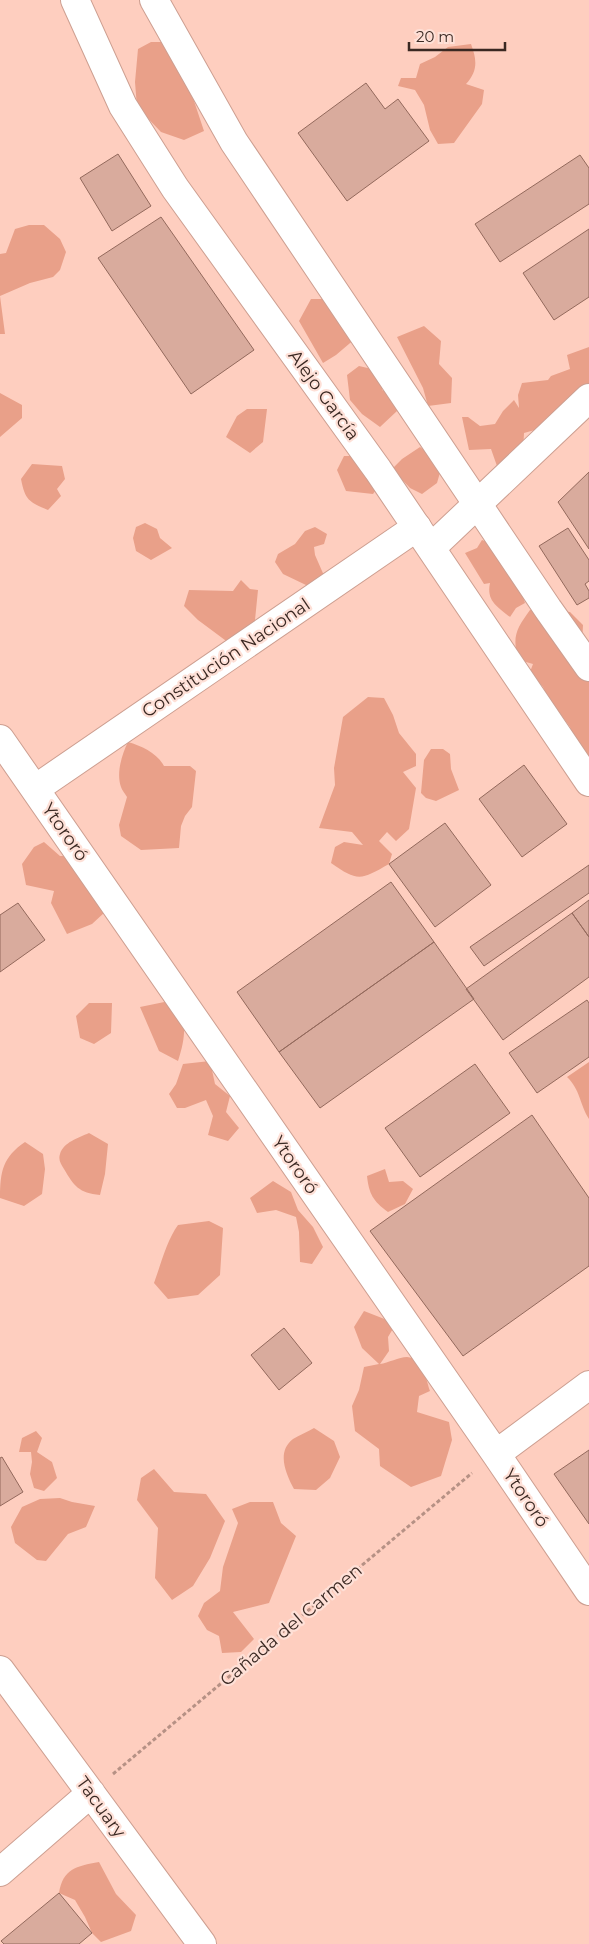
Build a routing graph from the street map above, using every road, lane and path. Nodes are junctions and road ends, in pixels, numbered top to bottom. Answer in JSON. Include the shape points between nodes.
{"nodes":[{"id":1,"x":75,"y":0,"type":"edge"},
{"id":2,"x":154,"y":0,"type":"edge"},
{"id":3,"x":589,"y":398,"type":"edge"},
{"id":4,"x":479,"y":504,"type":"junction"},
{"id":5,"x":424,"y":537,"type":"junction"},
{"id":6,"x":589,"y":667,"type":"edge"},
{"id":7,"x":0,"y":739,"type":"edge"},
{"id":8,"x":589,"y":782,"type":"edge"},
{"id":9,"x":35,"y":789,"type":"junction"},
{"id":10,"x":589,"y":1385,"type":"edge"},
{"id":11,"x":496,"y":1454,"type":"junction"},
{"id":12,"x":589,"y":1591,"type":"edge"},
{"id":13,"x":0,"y":1670,"type":"edge"},
{"id":14,"x":91,"y":1793,"type":"junction"},
{"id":15,"x":0,"y":1872,"type":"edge"},
{"id":16,"x":202,"y":1944,"type":"edge"}],
"edges":[{"from":1,"to":5,"type":"street","name":"Alejo García","via":[[123,106],[175,188]]},
{"from":2,"to":4,"type":"street","via":[[234,142]]},
{"from":3,"to":4,"type":"street","name":"Constitución Nacional"},
{"from":4,"to":5,"type":"street","name":"Constitución Nacional"},
{"from":4,"to":6,"type":"street"},
{"from":5,"to":8,"type":"street","name":"Alejo García"},
{"from":5,"to":9,"type":"street","name":"Constitución Nacional"},
{"from":7,"to":9,"type":"street","name":"Ytororó"},
{"from":9,"to":11,"type":"street","name":"Ytororó"},
{"from":10,"to":11,"type":"street"},
{"from":11,"to":12,"type":"street","name":"Ytororó"},
{"from":11,"to":14,"type":"path","name":"Cañada del Carmen"},
{"from":13,"to":14,"type":"street","name":"Tacuary"},
{"from":14,"to":15,"type":"street"},
{"from":14,"to":16,"type":"street","name":"Tacuary"}]}
